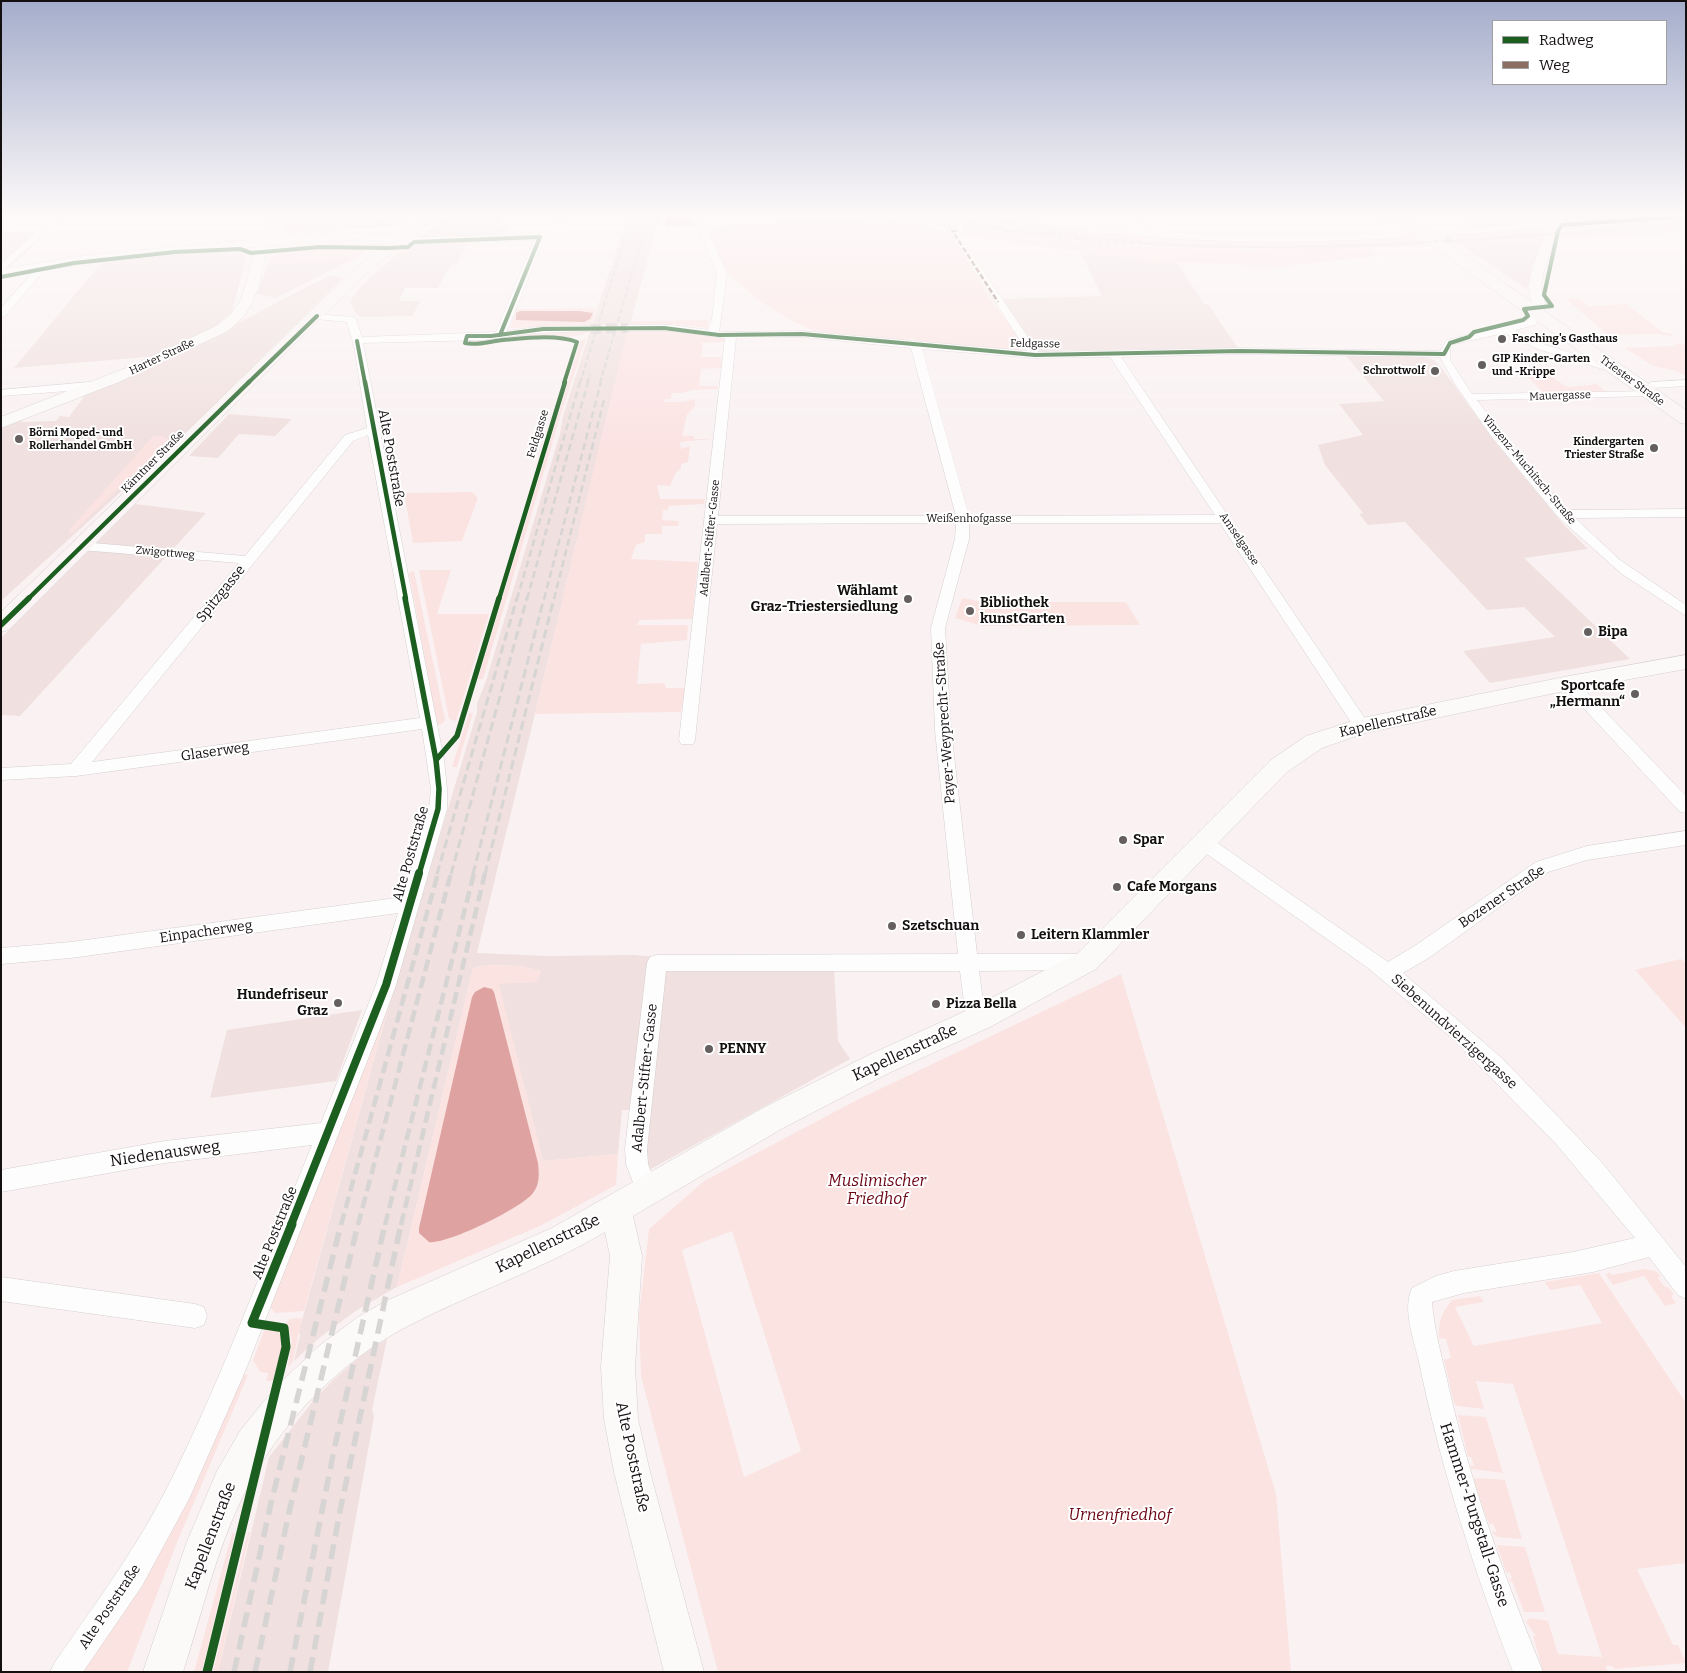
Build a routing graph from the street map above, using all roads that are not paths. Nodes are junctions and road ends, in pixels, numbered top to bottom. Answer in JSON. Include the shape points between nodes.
{"nodes":[{"id":1,"x":20,"y":292,"type":"edge"},
{"id":2,"x":250,"y":292,"type":"edge"},
{"id":3,"x":340,"y":292,"type":"edge"},
{"id":4,"x":516,"y":292,"type":"edge"},
{"id":5,"x":720,"y":292,"type":"edge"},
{"id":6,"x":993,"y":292,"type":"edge"},
{"id":7,"x":1511,"y":292,"type":"edge"},
{"id":8,"x":1535,"y":292,"type":"edge"},
{"id":9,"x":1536,"y":310,"type":"junction"},
{"id":10,"x":1,"y":314,"type":"edge"},
{"id":11,"x":317,"y":316,"type":"junction"},
{"id":12,"x":628,"y":328,"type":"tunnel mouth"},
{"id":13,"x":591,"y":329,"type":"tunnel mouth"},
{"id":14,"x":1504,"y":329,"type":"junction"},
{"id":15,"x":712,"y":334,"type":"junction"},
{"id":16,"x":500,"y":335,"type":"junction"},
{"id":17,"x":731,"y":335,"type":"junction"},
{"id":18,"x":357,"y":341,"type":"junction"},
{"id":19,"x":916,"y":346,"type":"junction"},
{"id":20,"x":1114,"y":354,"type":"junction"},
{"id":21,"x":1444,"y":354,"type":"junction"},
{"id":22,"x":1035,"y":355,"type":"junction"},
{"id":23,"x":1619,"y":371,"type":"junction"},
{"id":24,"x":1686,"y":383,"type":"edge"},
{"id":25,"x":95,"y":386,"type":"junction"},
{"id":26,"x":1657,"y":387,"type":"junction"},
{"id":27,"x":1,"y":392,"type":"edge"},
{"id":28,"x":1469,"y":398,"type":"junction"},
{"id":29,"x":1686,"y":409,"type":"edge"},
{"id":30,"x":1686,"y":419,"type":"edge"},
{"id":31,"x":1,"y":423,"type":"edge"},
{"id":32,"x":373,"y":430,"type":"junction"},
{"id":33,"x":1686,"y":513,"type":"edge"},
{"id":34,"x":1563,"y":514,"type":"junction"},
{"id":35,"x":963,"y":519,"type":"junction"},
{"id":36,"x":1225,"y":519,"type":"junction"},
{"id":37,"x":712,"y":520,"type":"junction"},
{"id":38,"x":81,"y":546,"type":"junction"},
{"id":39,"x":249,"y":560,"type":"junction"},
{"id":40,"x":1686,"y":612,"type":"edge"},
{"id":41,"x":1,"y":624,"type":"edge"},
{"id":42,"x":1686,"y":662,"type":"edge"},
{"id":43,"x":1569,"y":683,"type":"junction"},
{"id":44,"x":429,"y":722,"type":"junction"},
{"id":45,"x":1362,"y":726,"type":"junction"},
{"id":46,"x":687,"y":740,"type":"dead end"},
{"id":47,"x":76,"y":770,"type":"junction"},
{"id":48,"x":1,"y":774,"type":"edge"},
{"id":49,"x":1686,"y":807,"type":"edge"},
{"id":50,"x":1686,"y":838,"type":"edge"},
{"id":51,"x":1203,"y":842,"type":"junction"},
{"id":52,"x":410,"y":904,"type":"junction"},
{"id":53,"x":1,"y":956,"type":"edge"},
{"id":54,"x":969,"y":961,"type":"junction"},
{"id":55,"x":1087,"y":961,"type":"junction"},
{"id":56,"x":1388,"y":972,"type":"junction"},
{"id":57,"x":980,"y":1018,"type":"junction"},
{"id":58,"x":329,"y":1133,"type":"junction"},
{"id":59,"x":1,"y":1181,"type":"edge"},
{"id":60,"x":647,"y":1190,"type":"junction"},
{"id":61,"x":616,"y":1210,"type":"junction"},
{"id":62,"x":1653,"y":1244,"type":"junction"},
{"id":63,"x":1683,"y":1277,"type":"edge"},
{"id":64,"x":1,"y":1289,"type":"edge"},
{"id":65,"x":195,"y":1316,"type":"dead end"},
{"id":66,"x":66,"y":1672,"type":"edge"},
{"id":67,"x":163,"y":1672,"type":"edge"},
{"id":68,"x":684,"y":1672,"type":"edge"},
{"id":69,"x":1528,"y":1672,"type":"edge"}],
"edges":[{"from":1,"to":10,"type":"street"},
{"from":2,"to":25,"type":"main road","name":"Harter Straße","via":[[237,317],[202,339]]},
{"from":3,"to":11,"type":"main road","name":"Kärntner Straße"},
{"from":4,"to":16,"type":"street"},
{"from":5,"to":15,"type":"street"},
{"from":6,"to":22,"type":"street","name":"Feldgasse"},
{"from":7,"to":9,"type":"main road"},
{"from":8,"to":9,"type":"main road"},
{"from":9,"to":14,"type":"street","via":[[1531,323]]},
{"from":9,"to":23,"type":"main road","name":"Triester Straße"},
{"from":9,"to":26,"type":"main road","name":"Triester Straße"},
{"from":11,"to":18,"type":"street","name":"Alte Poststraße","via":[[351,319]]},
{"from":11,"to":38,"type":"main road","name":"Kärntner Straße"},
{"from":12,"to":15,"type":"street","name":"Feldgasse","via":[[672,328]]},
{"from":13,"to":16,"type":"street","via":[[536,330]]},
{"from":14,"to":21,"type":"street","via":[[1454,341],[1447,345]]},
{"from":14,"to":23,"type":"street","via":[[1542,347]]},
{"from":15,"to":17,"type":"street","name":"Feldgasse"},
{"from":16,"to":18,"type":"street"},
{"from":17,"to":19,"type":"street","name":"Feldgasse","via":[[802,334]]},
{"from":17,"to":37,"type":"street","name":"Adalbert-Stifter-Gasse"},
{"from":18,"to":32,"type":"street","name":"Alte Poststraße"},
{"from":19,"to":22,"type":"street","name":"Feldgasse"},
{"from":19,"to":35,"type":"street","name":"Payer-Weyprecht-Straße"},
{"from":20,"to":21,"type":"street","name":"Feldgasse"},
{"from":20,"to":22,"type":"street","name":"Feldgasse"},
{"from":20,"to":36,"type":"street","name":"Amselgasse"},
{"from":21,"to":28,"type":"street","name":"Vinzenz-Muchitsch-Straße"},
{"from":23,"to":26,"type":"main road","name":"Triester Straße"},
{"from":24,"to":26,"type":"street","name":"Mauergasse"},
{"from":25,"to":27,"type":"street","name":"Harter Straße"},
{"from":25,"to":31,"type":"main road","name":"Harter Straße"},
{"from":26,"to":28,"type":"street","name":"Mauergasse"},
{"from":26,"to":29,"type":"main road","name":"Triester Straße"},
{"from":26,"to":30,"type":"main road","name":"Triester Straße"},
{"from":28,"to":34,"type":"street","name":"Vinzenz-Muchitsch-Straße"},
{"from":32,"to":39,"type":"street","name":"Spitzgasse","via":[[350,438]]},
{"from":32,"to":44,"type":"street","name":"Alte Poststraße"},
{"from":33,"to":34,"type":"street"},
{"from":34,"to":40,"type":"street","name":"Vinzenz-Muchitsch-Straße","via":[[1636,578]]},
{"from":35,"to":36,"type":"street","name":"Weißenhofgasse"},
{"from":35,"to":37,"type":"street","name":"Weißenhofgasse"},
{"from":35,"to":54,"type":"street","name":"Payer-Weyprecht-Straße","via":[[962,539],[938,628],[943,730]]},
{"from":36,"to":45,"type":"street","name":"Amselgasse"},
{"from":37,"to":46,"type":"street","name":"Adalbert-Stifter-Gasse"},
{"from":38,"to":39,"type":"street","name":"Zwigottweg"},
{"from":38,"to":41,"type":"main road","name":"Kärntner Straße"},
{"from":39,"to":47,"type":"street","name":"Spitzgasse"},
{"from":42,"to":43,"type":"main road","name":"Kapellenstraße"},
{"from":43,"to":45,"type":"main road","name":"Kapellenstraße"},
{"from":43,"to":49,"type":"street"},
{"from":44,"to":47,"type":"street","name":"Glaserweg"},
{"from":44,"to":52,"type":"street","name":"Alte Poststraße","via":[[438,779],[438,809]]},
{"from":45,"to":51,"type":"main road","name":"Kapellenstraße","via":[[1329,736],[1279,766]]},
{"from":47,"to":48,"type":"street","name":"Glaserweg"},
{"from":50,"to":56,"type":"street","name":"Bozener Straße","via":[[1587,853],[1542,867]]},
{"from":51,"to":55,"type":"main road","name":"Kapellenstraße"},
{"from":51,"to":56,"type":"street","name":"Siebenundvierzigergasse"},
{"from":52,"to":53,"type":"street","name":"Einpacherweg","via":[[71,950]]},
{"from":52,"to":58,"type":"street","name":"Alte Poststraße","via":[[379,1004]]},
{"from":54,"to":55,"type":"street"},
{"from":54,"to":57,"type":"street","name":"Payer-Weyprecht-Straße","via":[[974,1004]]},
{"from":54,"to":60,"type":"street","name":"Adalbert-Stifter-Gasse","via":[[658,963],[636,1149],[637,1164]]},
{"from":55,"to":57,"type":"main road","name":"Kapellenstraße"},
{"from":56,"to":62,"type":"street","name":"Siebenundvierzigergasse","via":[[1431,1007],[1513,1084],[1625,1206]]},
{"from":57,"to":60,"type":"main road","name":"Kapellenstraße","via":[[773,1118]]},
{"from":58,"to":59,"type":"street","name":"Niedenausweg","via":[[165,1152]]},
{"from":58,"to":66,"type":"street","name":"Alte Poststraße","via":[[225,1389],[180,1490],[132,1576]]},
{"from":60,"to":61,"type":"main road","name":"Kapellenstraße"},
{"from":61,"to":67,"type":"main road","name":"Kapellenstraße","via":[[563,1239],[370,1329],[331,1358],[291,1396],[253,1444],[220,1506]]},
{"from":61,"to":68,"type":"main road","name":"Alte Poststraße","via":[[626,1256],[618,1367],[621,1419]]},
{"from":62,"to":63,"type":"street","name":"Siebenundvierzigergasse"},
{"from":62,"to":69,"type":"street","name":"Hammer-Purgstall-Gasse","via":[[1460,1283],[1420,1296],[1420,1313],[1456,1470],[1502,1607]]},
{"from":64,"to":65,"type":"street"}]}
